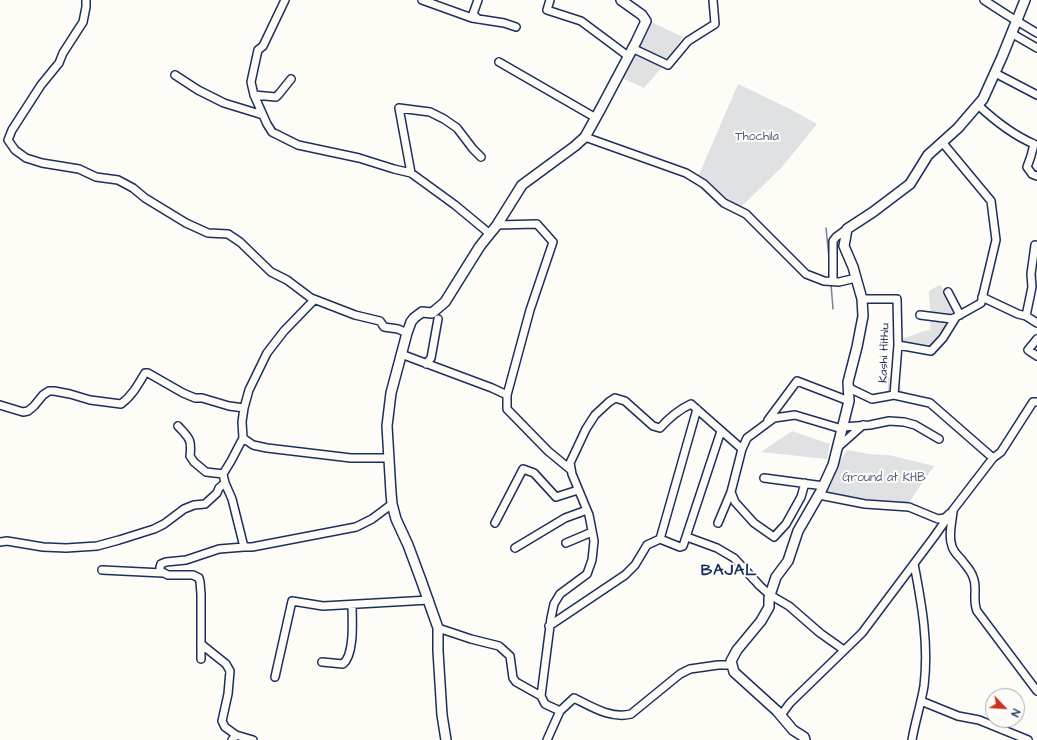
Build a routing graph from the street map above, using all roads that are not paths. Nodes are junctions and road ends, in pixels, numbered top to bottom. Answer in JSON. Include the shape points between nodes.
{"nodes":[{"id":1,"x":86,"y":0,"type":"edge"},
{"id":2,"x":285,"y":0,"type":"edge"},
{"id":3,"x":422,"y":0,"type":"edge"},
{"id":4,"x":478,"y":0,"type":"edge"},
{"id":5,"x":550,"y":0,"type":"edge"},
{"id":6,"x":622,"y":0,"type":"edge"},
{"id":7,"x":713,"y":0,"type":"edge"},
{"id":8,"x":984,"y":0,"type":"edge"},
{"id":9,"x":1025,"y":0,"type":"edge"},
{"id":10,"x":478,"y":19,"type":"junction"},
{"id":11,"x":1016,"y":21,"type":"junction"},
{"id":12,"x":516,"y":27,"type":"dead end"},
{"id":13,"x":1012,"y":33,"type":"junction"},
{"id":14,"x":1037,"y":33,"type":"edge"},
{"id":15,"x":1037,"y":48,"type":"edge"},
{"id":16,"x":630,"y":52,"type":"junction"},
{"id":17,"x":499,"y":62,"type":"dead end"},
{"id":18,"x":995,"y":73,"type":"junction"},
{"id":19,"x":175,"y":74,"type":"dead end"},
{"id":20,"x":291,"y":79,"type":"dead end"},
{"id":21,"x":254,"y":95,"type":"junction"},
{"id":22,"x":1037,"y":95,"type":"edge"},
{"id":23,"x":978,"y":105,"type":"junction"},
{"id":24,"x":263,"y":115,"type":"junction"},
{"id":25,"x":596,"y":118,"type":"junction"},
{"id":26,"x":2,"y":135,"type":"dead end"},
{"id":27,"x":584,"y":137,"type":"junction"},
{"id":28,"x":8,"y":140,"type":"junction"},
{"id":29,"x":942,"y":142,"type":"junction"},
{"id":30,"x":1036,"y":143,"type":"edge"},
{"id":31,"x":481,"y":157,"type":"dead end"},
{"id":32,"x":410,"y":173,"type":"junction"},
{"id":33,"x":1037,"y":176,"type":"edge"},
{"id":34,"x":497,"y":225,"type":"junction"},
{"id":35,"x":847,"y":229,"type":"junction"},
{"id":36,"x":490,"y":234,"type":"junction"},
{"id":37,"x":1035,"y":245,"type":"dead end"},
{"id":38,"x":856,"y":278,"type":"junction"},
{"id":39,"x":831,"y":281,"type":"junction"},
{"id":40,"x":948,"y":292,"type":"dead end"},
{"id":41,"x":982,"y":297,"type":"junction"},
{"id":42,"x":862,"y":299,"type":"junction"},
{"id":43,"x":314,"y":300,"type":"junction"},
{"id":44,"x":920,"y":315,"type":"dead end"},
{"id":45,"x":958,"y":316,"type":"junction"},
{"id":46,"x":1026,"y":316,"type":"junction"},
{"id":47,"x":438,"y":320,"type":"dead end"},
{"id":48,"x":1037,"y":323,"type":"edge"},
{"id":49,"x":407,"y":332,"type":"junction"},
{"id":50,"x":1037,"y":339,"type":"edge"},
{"id":51,"x":898,"y":345,"type":"junction"},
{"id":52,"x":401,"y":354,"type":"junction"},
{"id":53,"x":1037,"y":356,"type":"edge"},
{"id":54,"x":426,"y":364,"type":"junction"},
{"id":55,"x":849,"y":388,"type":"junction"},
{"id":56,"x":507,"y":395,"type":"junction"},
{"id":57,"x":894,"y":395,"type":"junction"},
{"id":58,"x":849,"y":401,"type":"junction"},
{"id":59,"x":1037,"y":402,"type":"edge"},
{"id":60,"x":0,"y":405,"type":"edge"},
{"id":61,"x":244,"y":408,"type":"junction"},
{"id":62,"x":697,"y":409,"type":"junction"},
{"id":63,"x":863,"y":425,"type":"junction"},
{"id":64,"x":178,"y":426,"type":"dead end"},
{"id":65,"x":762,"y":427,"type":"junction"},
{"id":66,"x":842,"y":428,"type":"junction"},
{"id":67,"x":721,"y":431,"type":"junction"},
{"id":68,"x":243,"y":438,"type":"junction"},
{"id":69,"x":939,"y":439,"type":"dead end"},
{"id":70,"x":837,"y":448,"type":"junction"},
{"id":71,"x":742,"y":449,"type":"junction"},
{"id":72,"x":389,"y":458,"type":"junction"},
{"id":73,"x":993,"y":458,"type":"junction"},
{"id":74,"x":571,"y":470,"type":"junction"},
{"id":75,"x":223,"y":474,"type":"junction"},
{"id":76,"x":764,"y":478,"type":"dead end"},
{"id":77,"x":805,"y":483,"type":"junction"},
{"id":78,"x":234,"y":484,"type":"dead end"},
{"id":79,"x":226,"y":486,"type":"junction"},
{"id":80,"x":824,"y":486,"type":"junction"},
{"id":81,"x":578,"y":490,"type":"junction"},
{"id":82,"x":731,"y":492,"type":"junction"},
{"id":83,"x":819,"y":495,"type":"junction"},
{"id":84,"x":392,"y":504,"type":"junction"},
{"id":85,"x":587,"y":510,"type":"junction"},
{"id":86,"x":953,"y":510,"type":"junction"},
{"id":87,"x":945,"y":521,"type":"junction"},
{"id":88,"x":495,"y":523,"type":"dead end"},
{"id":89,"x":718,"y":523,"type":"dead end"},
{"id":90,"x":592,"y":532,"type":"junction"},
{"id":91,"x":950,"y":535,"type":"junction"},
{"id":92,"x":687,"y":537,"type":"junction"},
{"id":93,"x":660,"y":538,"type":"junction"},
{"id":94,"x":0,"y":542,"type":"edge"},
{"id":95,"x":566,"y":543,"type":"dead end"},
{"id":96,"x":244,"y":547,"type":"junction"},
{"id":97,"x":515,"y":548,"type":"dead end"},
{"id":98,"x":914,"y":564,"type":"junction"},
{"id":99,"x":102,"y":570,"type":"dead end"},
{"id":100,"x":163,"y":574,"type":"junction"},
{"id":101,"x":770,"y":595,"type":"junction"},
{"id":102,"x":429,"y":600,"type":"junction"},
{"id":103,"x":352,"y":604,"type":"junction"},
{"id":104,"x":549,"y":626,"type":"junction"},
{"id":105,"x":438,"y":628,"type":"junction"},
{"id":106,"x":201,"y":644,"type":"junction"},
{"id":107,"x":844,"y":650,"type":"junction"},
{"id":108,"x":201,"y":659,"type":"dead end"},
{"id":109,"x":322,"y":662,"type":"dead end"},
{"id":110,"x":732,"y":665,"type":"junction"},
{"id":111,"x":275,"y":677,"type":"dead end"},
{"id":112,"x":1037,"y":691,"type":"edge"},
{"id":113,"x":541,"y":696,"type":"junction"},
{"id":114,"x":921,"y":701,"type":"junction"},
{"id":115,"x":560,"y":711,"type":"junction"},
{"id":116,"x":780,"y":715,"type":"junction"},
{"id":117,"x":234,"y":737,"type":"edge"},
{"id":118,"x":253,"y":740,"type":"edge"},
{"id":119,"x":446,"y":740,"type":"edge"},
{"id":120,"x":547,"y":740,"type":"edge"},
{"id":121,"x":805,"y":740,"type":"edge"},
{"id":122,"x":912,"y":740,"type":"edge"},
{"id":123,"x":1028,"y":740,"type":"edge"}],
"edges":[{"from":1,"to":28,"type":"street","via":[[83,22]]},
{"from":2,"to":21,"type":"street","via":[[263,46],[258,50],[251,82]]},
{"from":3,"to":10,"type":"street"},
{"from":4,"to":10,"type":"street","via":[[473,14]]},
{"from":5,"to":16,"type":"street","via":[[547,10],[581,21]]},
{"from":6,"to":16,"type":"street","via":[[646,21]]},
{"from":7,"to":16,"type":"street","via":[[715,24],[688,41],[668,65]]},
{"from":8,"to":11,"type":"street"},
{"from":9,"to":11,"type":"street"},
{"from":10,"to":12,"type":"street"},
{"from":11,"to":13,"type":"street"},
{"from":11,"to":14,"type":"street"},
{"from":13,"to":15,"type":"street"},
{"from":13,"to":18,"type":"street"},
{"from":16,"to":25,"type":"street"},
{"from":17,"to":25,"type":"street"},
{"from":18,"to":22,"type":"street"},
{"from":18,"to":23,"type":"street"},
{"from":19,"to":24,"type":"street","via":[[198,90],[224,103]]},
{"from":20,"to":21,"type":"street","via":[[276,97]]},
{"from":21,"to":24,"type":"street"},
{"from":23,"to":29,"type":"street"},
{"from":23,"to":30,"type":"street","via":[[1022,139]]},
{"from":24,"to":32,"type":"street","via":[[272,132],[298,145]]},
{"from":25,"to":27,"type":"street"},
{"from":26,"to":28,"type":"street"},
{"from":27,"to":34,"type":"street","via":[[522,185]]},
{"from":27,"to":39,"type":"street","via":[[686,172],[704,184],[724,204],[746,214],[806,274]]},
{"from":28,"to":43,"type":"street","via":[[15,150],[26,158],[79,170],[96,177],[118,180],[186,223],[208,233],[228,234],[271,272],[287,280]]},
{"from":29,"to":35,"type":"street","via":[[928,155],[910,184]]},
{"from":29,"to":41,"type":"street","via":[[991,201],[996,240]]},
{"from":30,"to":33,"type":"street","via":[[1027,167]]},
{"from":31,"to":32,"type":"street","via":[[457,128],[444,119],[430,112],[399,108]]},
{"from":32,"to":36,"type":"street","via":[[455,204]]},
{"from":34,"to":36,"type":"street"},
{"from":34,"to":56,"type":"street","via":[[537,224],[553,242],[530,310]]},
{"from":35,"to":38,"type":"street","via":[[844,246]]},
{"from":35,"to":39,"type":"street","via":[[833,241]]},
{"from":36,"to":49,"type":"street","via":[[445,302],[432,313],[422,312],[418,315]]},
{"from":37,"to":46,"type":"street","via":[[1032,287]]},
{"from":38,"to":39,"type":"street"},
{"from":38,"to":42,"type":"street"},
{"from":40,"to":45,"type":"street"},
{"from":41,"to":45,"type":"street","via":[[981,303]]},
{"from":41,"to":46,"type":"street"},
{"from":42,"to":51,"type":"street","name":"Kashi Hithlu","via":[[897,298]]},
{"from":42,"to":55,"type":"street","via":[[863,316],[848,382]]},
{"from":43,"to":49,"type":"street","via":[[380,321],[384,327]]},
{"from":43,"to":61,"type":"street","via":[[267,353],[249,390]]},
{"from":44,"to":45,"type":"street","via":[[952,319]]},
{"from":45,"to":51,"type":"street","via":[[931,351]]},
{"from":46,"to":48,"type":"street"},
{"from":47,"to":54,"type":"street","via":[[431,358]]},
{"from":49,"to":52,"type":"street"},
{"from":50,"to":53,"type":"street","via":[[1028,350]]},
{"from":51,"to":57,"type":"street","name":"Kashi Hithlu"},
{"from":52,"to":54,"type":"street"},
{"from":52,"to":72,"type":"street","via":[[391,393],[387,426]]},
{"from":54,"to":56,"type":"street"},
{"from":55,"to":57,"type":"street","via":[[872,399]]},
{"from":55,"to":58,"type":"street"},
{"from":56,"to":74,"type":"street","via":[[507,409],[548,451]]},
{"from":57,"to":73,"type":"street","name":"Kashi Hithlu","via":[[930,402]]},
{"from":58,"to":65,"type":"street","via":[[797,382]]},
{"from":58,"to":66,"type":"street"},
{"from":59,"to":73,"type":"street","via":[[1033,402],[1001,452]]},
{"from":60,"to":61,"type":"street","via":[[23,412],[28,411],[49,391],[121,404],[132,394],[145,373],[148,373],[195,398]]},
{"from":61,"to":68,"type":"street"},
{"from":62,"to":67,"type":"street"},
{"from":62,"to":74,"type":"street","via":[[691,404],[681,408],[660,428],[653,426],[625,401],[615,398],[595,415],[570,463]]},
{"from":62,"to":93,"type":"street"},
{"from":63,"to":66,"type":"street"},
{"from":63,"to":69,"type":"street","via":[[889,421],[904,422],[915,425]]},
{"from":63,"to":70,"type":"street"},
{"from":64,"to":75,"type":"street","via":[[190,440],[190,456],[194,462],[206,472]]},
{"from":65,"to":66,"type":"street","via":[[774,418],[795,415]]},
{"from":65,"to":71,"type":"street","via":[[747,438]]},
{"from":66,"to":70,"type":"street"},
{"from":67,"to":71,"type":"street"},
{"from":67,"to":92,"type":"street"},
{"from":68,"to":72,"type":"street","via":[[253,445],[267,448],[351,458]]},
{"from":68,"to":75,"type":"street"},
{"from":70,"to":80,"type":"street","via":[[833,466]]},
{"from":71,"to":82,"type":"street"},
{"from":72,"to":84,"type":"street"},
{"from":73,"to":86,"type":"street"},
{"from":74,"to":81,"type":"street"},
{"from":75,"to":79,"type":"street"},
{"from":76,"to":77,"type":"street"},
{"from":77,"to":80,"type":"street"},
{"from":77,"to":82,"type":"street","via":[[801,497],[786,524],[774,537],[754,523],[735,502]]},
{"from":78,"to":79,"type":"street"},
{"from":79,"to":94,"type":"street","via":[[219,488],[205,504],[184,509],[154,529],[97,546],[66,548]]},
{"from":79,"to":96,"type":"street","via":[[232,499]]},
{"from":80,"to":83,"type":"street"},
{"from":81,"to":85,"type":"street"},
{"from":81,"to":88,"type":"street","via":[[556,497],[534,473],[523,469]]},
{"from":82,"to":89,"type":"street"},
{"from":83,"to":86,"type":"street","via":[[865,504],[910,507],[938,519],[945,518]]},
{"from":83,"to":101,"type":"street","via":[[798,531],[788,561],[776,577]]},
{"from":84,"to":96,"type":"street","via":[[356,526]]},
{"from":84,"to":102,"type":"street"},
{"from":85,"to":90,"type":"street"},
{"from":85,"to":97,"type":"street","via":[[565,518]]},
{"from":86,"to":87,"type":"street"},
{"from":86,"to":91,"type":"street"},
{"from":87,"to":91,"type":"street"},
{"from":87,"to":98,"type":"street"},
{"from":90,"to":95,"type":"street"},
{"from":90,"to":104,"type":"street","via":[[592,560],[587,574],[560,594],[554,604]]},
{"from":91,"to":112,"type":"street","via":[[952,546],[974,577],[974,604],[977,611]]},
{"from":92,"to":93,"type":"street","via":[[681,547]]},
{"from":92,"to":101,"type":"street","via":[[717,548],[734,558]]},
{"from":93,"to":104,"type":"street","via":[[647,545],[635,565],[625,575]]},
{"from":96,"to":100,"type":"street","via":[[166,562],[160,567]]},
{"from":98,"to":107,"type":"street","via":[[862,633]]},
{"from":98,"to":114,"type":"street","via":[[925,630],[925,675]]},
{"from":99,"to":100,"type":"street"},
{"from":100,"to":106,"type":"street","via":[[193,575],[199,578]]},
{"from":101,"to":107,"type":"street","via":[[789,606]]},
{"from":101,"to":110,"type":"street","via":[[769,608],[737,650],[731,661]]},
{"from":102,"to":103,"type":"street"},
{"from":102,"to":105,"type":"street"},
{"from":103,"to":109,"type":"street","via":[[353,633],[345,663]]},
{"from":103,"to":111,"type":"street","via":[[323,606],[292,601]]},
{"from":104,"to":113,"type":"street"},
{"from":105,"to":113,"type":"street","via":[[499,646],[510,656],[516,682]]},
{"from":105,"to":119,"type":"street","via":[[442,715]]},
{"from":106,"to":108,"type":"street"},
{"from":106,"to":117,"type":"street","via":[[226,664],[230,671],[222,721]]},
{"from":107,"to":116,"type":"street"},
{"from":110,"to":115,"type":"street","via":[[718,664],[680,674],[631,714],[623,716],[602,712],[574,698]]},
{"from":110,"to":116,"type":"street","via":[[734,672]]},
{"from":113,"to":115,"type":"street","via":[[545,704]]},
{"from":114,"to":122,"type":"street"},
{"from":114,"to":123,"type":"street","via":[[958,716],[979,720]]},
{"from":115,"to":120,"type":"street"},
{"from":116,"to":121,"type":"street"},
{"from":117,"to":118,"type":"street"}]}
